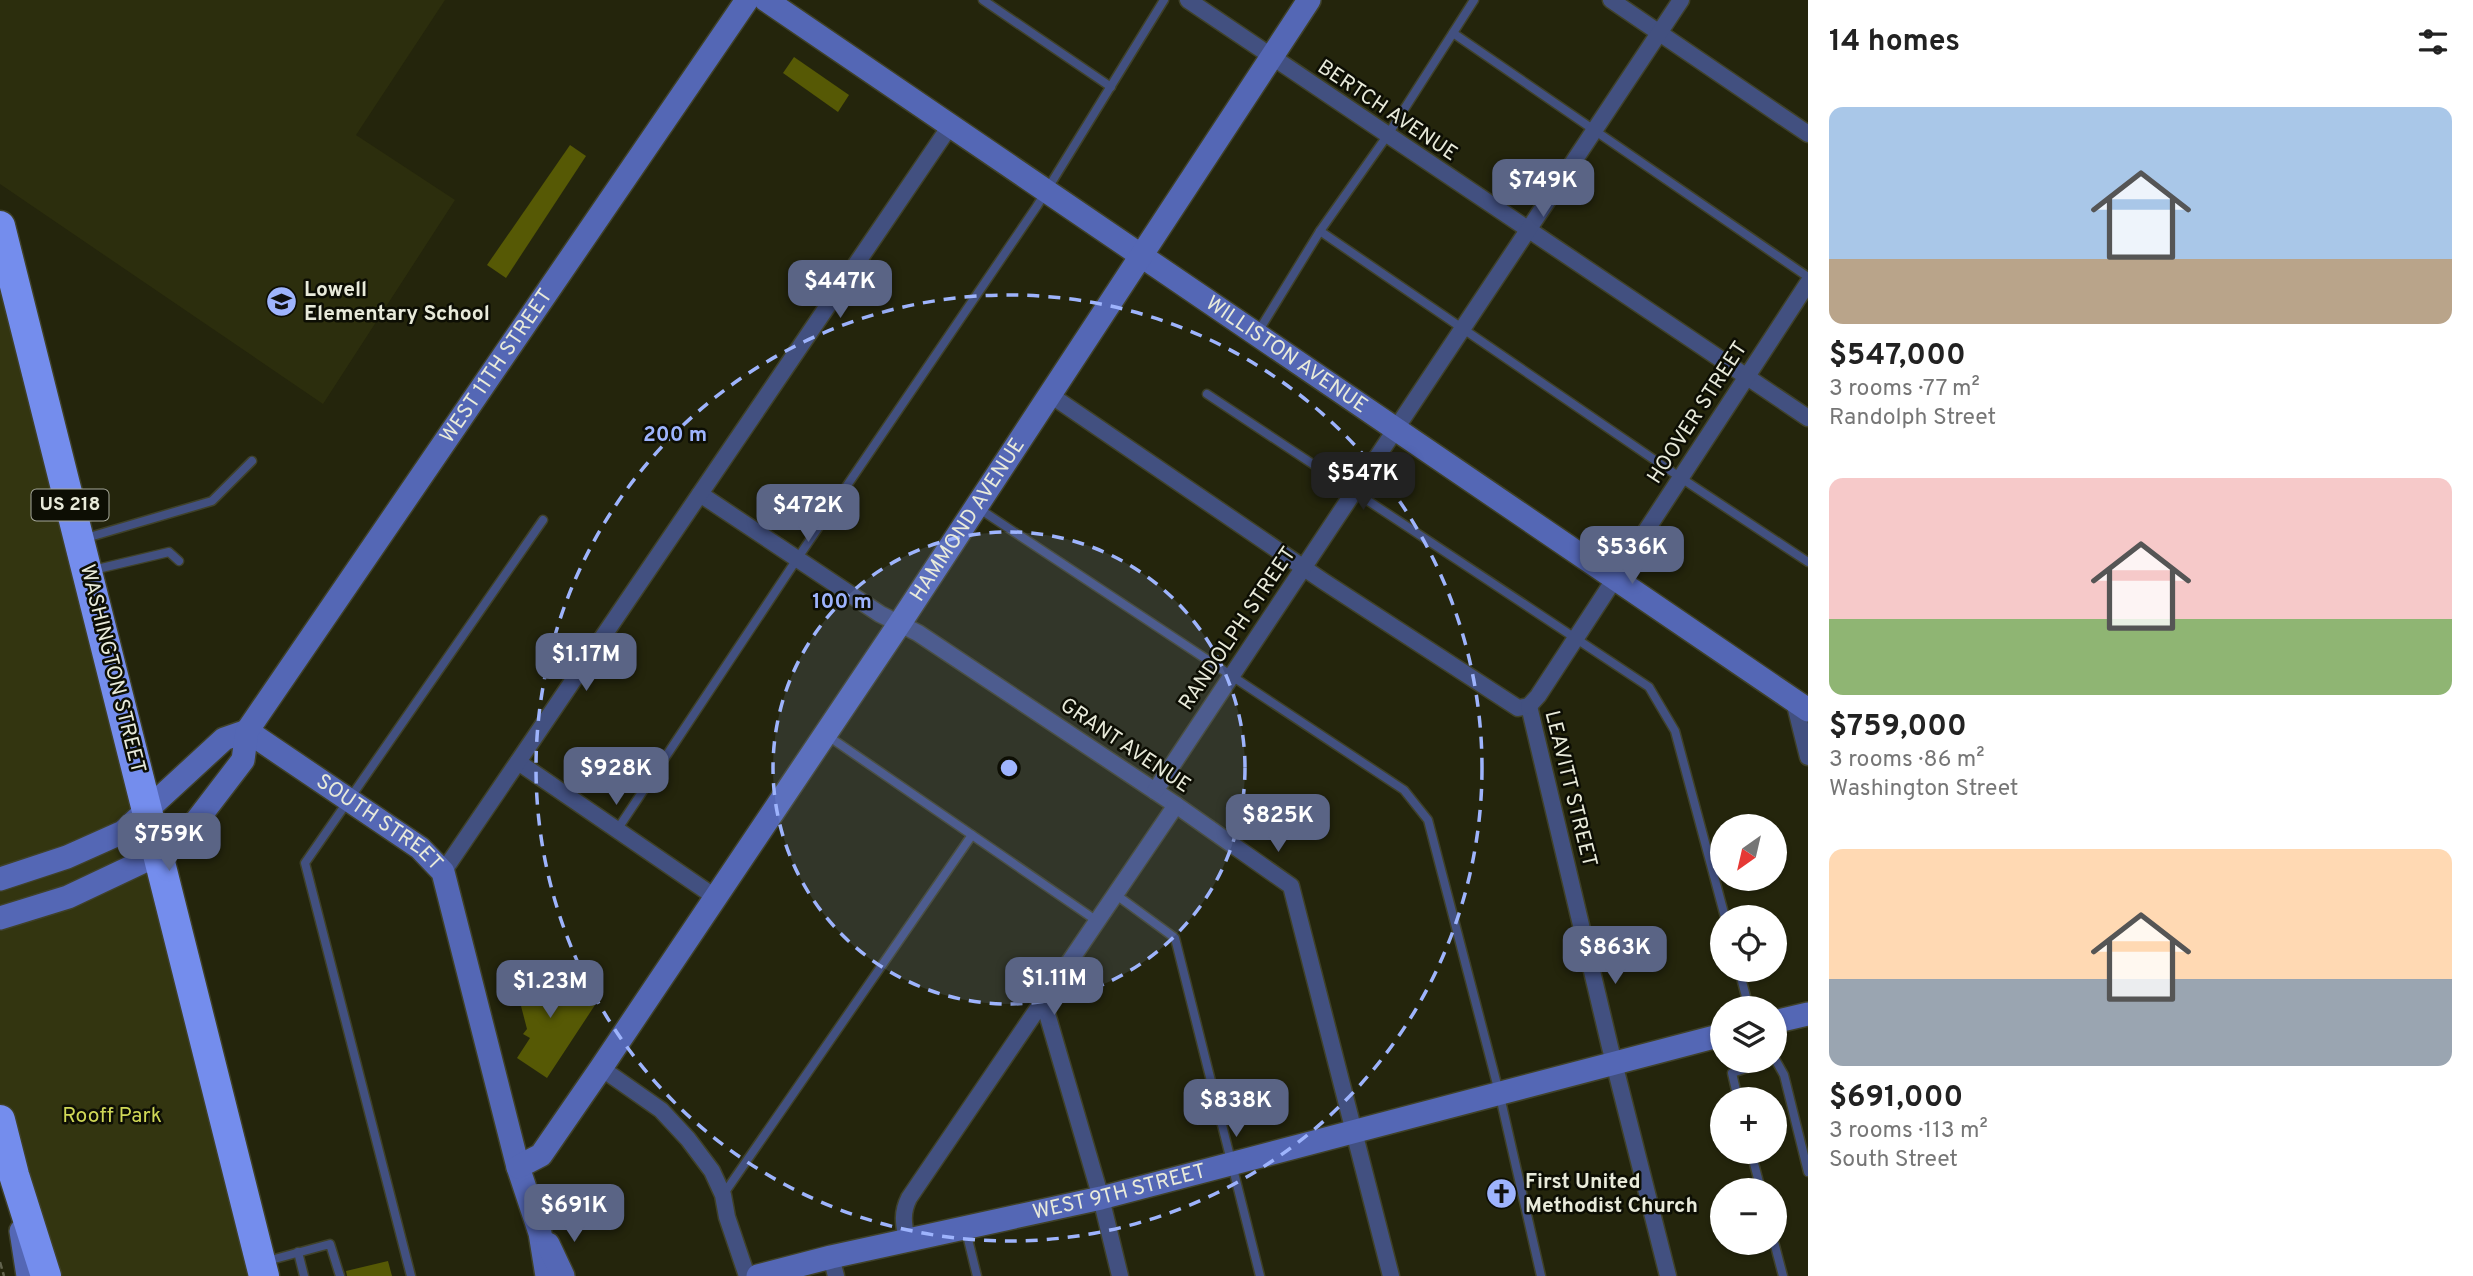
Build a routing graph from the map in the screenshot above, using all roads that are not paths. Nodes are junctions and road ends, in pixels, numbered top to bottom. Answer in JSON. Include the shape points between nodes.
{"nodes":[{"id":1,"x":747,"y":0,"type":"edge"},
{"id":2,"x":766,"y":0,"type":"edge"},
{"id":3,"x":983,"y":0,"type":"edge"},
{"id":4,"x":1164,"y":0,"type":"edge"},
{"id":5,"x":1188,"y":0,"type":"edge"},
{"id":6,"x":1309,"y":0,"type":"edge"},
{"id":7,"x":1474,"y":0,"type":"edge"},
{"id":8,"x":1611,"y":0,"type":"edge"},
{"id":9,"x":1681,"y":0,"type":"edge"},
{"id":10,"x":1453,"y":33,"type":"junction"},
{"id":11,"x":1659,"y":33,"type":"junction"},
{"id":12,"x":1271,"y":58,"type":"junction"},
{"id":13,"x":1111,"y":87,"type":"junction"},
{"id":14,"x":950,"y":125,"type":"junction"},
{"id":15,"x":1595,"y":131,"type":"junction"},
{"id":16,"x":1808,"y":134,"type":"edge"},
{"id":17,"x":1387,"y":136,"type":"junction"},
{"id":18,"x":1046,"y":191,"type":"junction"},
{"id":19,"x":0,"y":226,"type":"edge"},
{"id":20,"x":1320,"y":231,"type":"junction"},
{"id":21,"x":1528,"y":231,"type":"junction"},
{"id":22,"x":1140,"y":255,"type":"junction"},
{"id":23,"x":1808,"y":277,"type":"edge"},
{"id":24,"x":1808,"y":283,"type":"edge"},
{"id":25,"x":1462,"y":329,"type":"junction"},
{"id":26,"x":1256,"y":335,"type":"junction"},
{"id":27,"x":1746,"y":376,"type":"junction"},
{"id":28,"x":1049,"y":394,"type":"junction"},
{"id":29,"x":1208,"y":394,"type":"dead end"},
{"id":30,"x":1808,"y":418,"type":"edge"},
{"id":31,"x":1395,"y":430,"type":"junction"},
{"id":32,"x":253,"y":461,"type":"dead end"},
{"id":33,"x":1681,"y":478,"type":"junction"},
{"id":34,"x":1354,"y":492,"type":"junction"},
{"id":35,"x":700,"y":494,"type":"junction"},
{"id":36,"x":976,"y":506,"type":"junction"},
{"id":37,"x":543,"y":520,"type":"dead end"},
{"id":38,"x":79,"y":540,"type":"junction"},
{"id":39,"x":797,"y":559,"type":"junction"},
{"id":40,"x":178,"y":561,"type":"dead end"},
{"id":41,"x":1808,"y":562,"type":"edge"},
{"id":42,"x":1304,"y":567,"type":"junction"},
{"id":43,"x":87,"y":571,"type":"junction"},
{"id":44,"x":1614,"y":579,"type":"junction"},
{"id":45,"x":900,"y":623,"type":"junction"},
{"id":46,"x":1575,"y":639,"type":"junction"},
{"id":47,"x":1233,"y":675,"type":"junction"},
{"id":48,"x":1530,"y":706,"type":"junction"},
{"id":49,"x":1801,"y":706,"type":"edge"},
{"id":50,"x":247,"y":731,"type":"junction"},
{"id":51,"x":825,"y":734,"type":"junction"},
{"id":52,"x":1808,"y":757,"type":"edge"},
{"id":53,"x":518,"y":762,"type":"junction"},
{"id":54,"x":1155,"y":791,"type":"junction"},
{"id":55,"x":349,"y":800,"type":"junction"},
{"id":56,"x":1176,"y":805,"type":"junction"},
{"id":57,"x":147,"y":809,"type":"junction"},
{"id":58,"x":617,"y":830,"type":"junction"},
{"id":59,"x":972,"y":835,"type":"junction"},
{"id":60,"x":159,"y":854,"type":"junction"},
{"id":61,"x":443,"y":872,"type":"junction"},
{"id":62,"x":0,"y":879,"type":"edge"},
{"id":63,"x":1115,"y":894,"type":"junction"},
{"id":64,"x":715,"y":897,"type":"junction"},
{"id":65,"x":1722,"y":905,"type":"edge"},
{"id":66,"x":0,"y":918,"type":"edge"},
{"id":67,"x":1097,"y":920,"type":"junction"},
{"id":68,"x":1043,"y":1000,"type":"junction"},
{"id":69,"x":1808,"y":1014,"type":"edge"},
{"id":70,"x":1787,"y":1019,"type":"edge"},
{"id":71,"x":1710,"y":1038,"type":"edge"},
{"id":72,"x":1614,"y":1062,"type":"junction"},
{"id":73,"x":601,"y":1068,"type":"junction"},
{"id":74,"x":1783,"y":1073,"type":"edge"},
{"id":75,"x":1499,"y":1092,"type":"junction"},
{"id":76,"x":0,"y":1120,"type":"edge"},
{"id":77,"x":1354,"y":1130,"type":"junction"},
{"id":78,"x":1230,"y":1163,"type":"junction"},
{"id":79,"x":518,"y":1167,"type":"junction"},
{"id":80,"x":1808,"y":1172,"type":"edge"},
{"id":81,"x":14,"y":1175,"type":"junction"},
{"id":82,"x":723,"y":1195,"type":"junction"},
{"id":83,"x":1101,"y":1198,"type":"junction"},
{"id":84,"x":965,"y":1228,"type":"junction"},
{"id":85,"x":540,"y":1233,"type":"junction"},
{"id":86,"x":907,"y":1241,"type":"junction"},
{"id":87,"x":298,"y":1252,"type":"junction"},
{"id":88,"x":1777,"y":1255,"type":"edge"},
{"id":89,"x":833,"y":1267,"type":"edge"},
{"id":90,"x":263,"y":1269,"type":"edge"},
{"id":91,"x":28,"y":1276,"type":"edge"},
{"id":92,"x":46,"y":1276,"type":"edge"},
{"id":93,"x":304,"y":1276,"type":"edge"},
{"id":94,"x":340,"y":1276,"type":"edge"},
{"id":95,"x":411,"y":1276,"type":"edge"},
{"id":96,"x":547,"y":1276,"type":"edge"},
{"id":97,"x":563,"y":1276,"type":"edge"},
{"id":98,"x":747,"y":1276,"type":"edge"},
{"id":99,"x":758,"y":1276,"type":"edge"},
{"id":100,"x":977,"y":1276,"type":"edge"},
{"id":101,"x":1120,"y":1276,"type":"edge"},
{"id":102,"x":1260,"y":1276,"type":"edge"},
{"id":103,"x":1391,"y":1276,"type":"edge"},
{"id":104,"x":1541,"y":1276,"type":"edge"},
{"id":105,"x":1668,"y":1276,"type":"edge"},
{"id":106,"x":1783,"y":1276,"type":"edge"}],
"edges":[{"from":1,"to":50,"type":"street","name":"WEST 11TH STREET"},
{"from":2,"to":14,"type":"street","name":"WILLISTON AVENUE"},
{"from":3,"to":13,"type":"lane"},
{"from":4,"to":13,"type":"lane"},
{"from":5,"to":12,"type":"street","name":"BERTCH AVENUE"},
{"from":6,"to":12,"type":"street","name":"HAMMOND AVENUE"},
{"from":7,"to":10,"type":"lane"},
{"from":8,"to":11,"type":"street"},
{"from":9,"to":11,"type":"street","name":"RANDOLPH STREET"},
{"from":10,"to":15,"type":"lane"},
{"from":10,"to":17,"type":"lane"},
{"from":11,"to":15,"type":"street","name":"RANDOLPH STREET"},
{"from":11,"to":16,"type":"street"},
{"from":12,"to":17,"type":"street","name":"BERTCH AVENUE"},
{"from":12,"to":22,"type":"street","name":"HAMMOND AVENUE"},
{"from":13,"to":18,"type":"lane"},
{"from":14,"to":18,"type":"street","name":"WILLISTON AVENUE"},
{"from":14,"to":35,"type":"street"},
{"from":15,"to":21,"type":"street","name":"RANDOLPH STREET"},
{"from":15,"to":23,"type":"lane"},
{"from":17,"to":20,"type":"lane"},
{"from":17,"to":21,"type":"street","name":"BERTCH AVENUE"},
{"from":18,"to":22,"type":"street","name":"WILLISTON AVENUE"},
{"from":18,"to":39,"type":"lane"},
{"from":19,"to":38,"type":"highway","name":"WASHINGTON STREET","number":"US 218"},
{"from":20,"to":25,"type":"lane"},
{"from":20,"to":26,"type":"lane"},
{"from":21,"to":25,"type":"street","name":"RANDOLPH STREET"},
{"from":21,"to":27,"type":"street","name":"BERTCH AVENUE"},
{"from":22,"to":26,"type":"street","name":"WILLISTON AVENUE"},
{"from":22,"to":28,"type":"street","name":"HAMMOND AVENUE"},
{"from":24,"to":27,"type":"street","name":"HOOVER STREET"},
{"from":25,"to":31,"type":"street","name":"RANDOLPH STREET"},
{"from":25,"to":33,"type":"lane"},
{"from":26,"to":31,"type":"street","name":"WILLISTON AVENUE"},
{"from":27,"to":30,"type":"street","name":"BERTCH AVENUE"},
{"from":27,"to":33,"type":"street","name":"HOOVER STREET"},
{"from":28,"to":36,"type":"street","name":"HAMMOND AVENUE"},
{"from":28,"to":42,"type":"street","name":"LEAVITT STREET"},
{"from":29,"to":34,"type":"lane"},
{"from":31,"to":34,"type":"street","name":"RANDOLPH STREET"},
{"from":31,"to":44,"type":"street","name":"WILLISTON AVENUE"},
{"from":32,"to":38,"type":"lane","via":[[212,500]]},
{"from":33,"to":41,"type":"lane"},
{"from":33,"to":44,"type":"street","name":"HOOVER STREET"},
{"from":34,"to":42,"type":"street","name":"RANDOLPH STREET"},
{"from":34,"to":46,"type":"lane"},
{"from":35,"to":39,"type":"street","name":"GRANT AVENUE"},
{"from":35,"to":53,"type":"street"},
{"from":36,"to":45,"type":"street","name":"HAMMOND AVENUE"},
{"from":36,"to":47,"type":"lane"},
{"from":37,"to":55,"type":"lane"},
{"from":38,"to":43,"type":"highway","name":"WASHINGTON STREET","number":"US 218"},
{"from":39,"to":45,"type":"street","name":"GRANT AVENUE"},
{"from":39,"to":58,"type":"lane"},
{"from":40,"to":43,"type":"lane","via":[[169,552]]},
{"from":42,"to":47,"type":"street","name":"RANDOLPH STREET"},
{"from":42,"to":48,"type":"street","name":"LEAVITT STREET","via":[[1518,708]]},
{"from":43,"to":57,"type":"highway","name":"WASHINGTON STREET","number":"US 218"},
{"from":44,"to":46,"type":"street","name":"HOOVER STREET"},
{"from":44,"to":49,"type":"street","name":"WILLISTON AVENUE"},
{"from":45,"to":51,"type":"street","name":"HAMMOND AVENUE"},
{"from":45,"to":54,"type":"street","name":"GRANT AVENUE"},
{"from":46,"to":48,"type":"street","name":"HOOVER STREET"},
{"from":46,"to":65,"type":"lane","via":[[1649,687],[1675,731]]},
{"from":47,"to":54,"type":"street","name":"RANDOLPH STREET"},
{"from":47,"to":75,"type":"lane","via":[[1404,790],[1428,820]]},
{"from":48,"to":72,"type":"street","name":"LEAVITT STREET"},
{"from":49,"to":52,"type":"street"},
{"from":50,"to":55,"type":"street","name":"SOUTH STREET"},
{"from":50,"to":57,"type":"street","name":"WEST 11TH STREET","via":[[224,739]]},
{"from":50,"to":60,"type":"street","name":"WEST 11TH STREET","via":[[243,760],[191,828]]},
{"from":51,"to":59,"type":"lane"},
{"from":51,"to":64,"type":"street","name":"HAMMOND AVENUE"},
{"from":53,"to":58,"type":"street"},
{"from":53,"to":61,"type":"street"},
{"from":54,"to":56,"type":"street","name":"GRANT AVENUE"},
{"from":55,"to":61,"type":"street","name":"SOUTH STREET","via":[[420,848]]},
{"from":55,"to":95,"type":"lane","via":[[305,863]]},
{"from":56,"to":63,"type":"street"},
{"from":56,"to":77,"type":"street","name":"GRANT AVENUE","via":[[1291,886]]},
{"from":57,"to":60,"type":"highway","name":"WASHINGTON STREET","number":"US 218"},
{"from":57,"to":62,"type":"street","name":"WEST 11TH STREET","via":[[123,832]]},
{"from":58,"to":64,"type":"street"},
{"from":59,"to":67,"type":"lane"},
{"from":59,"to":82,"type":"lane"},
{"from":60,"to":66,"type":"street","name":"WEST 11TH STREET","via":[[68,897]]},
{"from":60,"to":90,"type":"highway","name":"WASHINGTON STREET","number":"US 218"},
{"from":61,"to":79,"type":"street","name":"SOUTH STREET"},
{"from":63,"to":67,"type":"street"},
{"from":63,"to":78,"type":"lane","via":[[1175,938]]},
{"from":64,"to":73,"type":"street","name":"HAMMOND AVENUE"},
{"from":67,"to":68,"type":"street"},
{"from":68,"to":83,"type":"street"},
{"from":68,"to":86,"type":"street","via":[[909,1198],[903,1209]]},
{"from":69,"to":70,"type":"street"},
{"from":71,"to":72,"type":"street","name":"WEST 9TH STREET"},
{"from":72,"to":75,"type":"street","name":"WEST 9TH STREET"},
{"from":72,"to":105,"type":"street","name":"LEAVITT STREET"},
{"from":73,"to":79,"type":"street","name":"HAMMOND AVENUE","via":[[542,1154]]},
{"from":73,"to":82,"type":"street","via":[[661,1110],[712,1171]]},
{"from":74,"to":80,"type":"lane"},
{"from":75,"to":77,"type":"street","name":"WEST 9TH STREET"},
{"from":75,"to":104,"type":"lane"},
{"from":76,"to":81,"type":"highway"},
{"from":77,"to":78,"type":"street","name":"WEST 9TH STREET"},
{"from":77,"to":103,"type":"street","name":"GRANT AVENUE"},
{"from":78,"to":83,"type":"street","name":"WEST 9TH STREET"},
{"from":78,"to":102,"type":"lane"},
{"from":79,"to":85,"type":"street","name":"SOUTH STREET"},
{"from":81,"to":91,"type":"street"},
{"from":81,"to":92,"type":"highway"},
{"from":82,"to":98,"type":"street"},
{"from":83,"to":84,"type":"street","name":"WEST 9TH STREET"},
{"from":83,"to":101,"type":"street"},
{"from":84,"to":86,"type":"street","name":"WEST 9TH STREET"},
{"from":84,"to":100,"type":"lane"},
{"from":85,"to":96,"type":"street","name":"SOUTH STREET"},
{"from":85,"to":97,"type":"street","name":"SOUTH STREET"},
{"from":86,"to":89,"type":"street","name":"WEST 9TH STREET"},
{"from":87,"to":90,"type":"lane"},
{"from":87,"to":93,"type":"lane"},
{"from":87,"to":94,"type":"lane","via":[[330,1244]]},
{"from":88,"to":106,"type":"lane"},
{"from":89,"to":99,"type":"street","name":"WEST 9TH STREET"}]}
